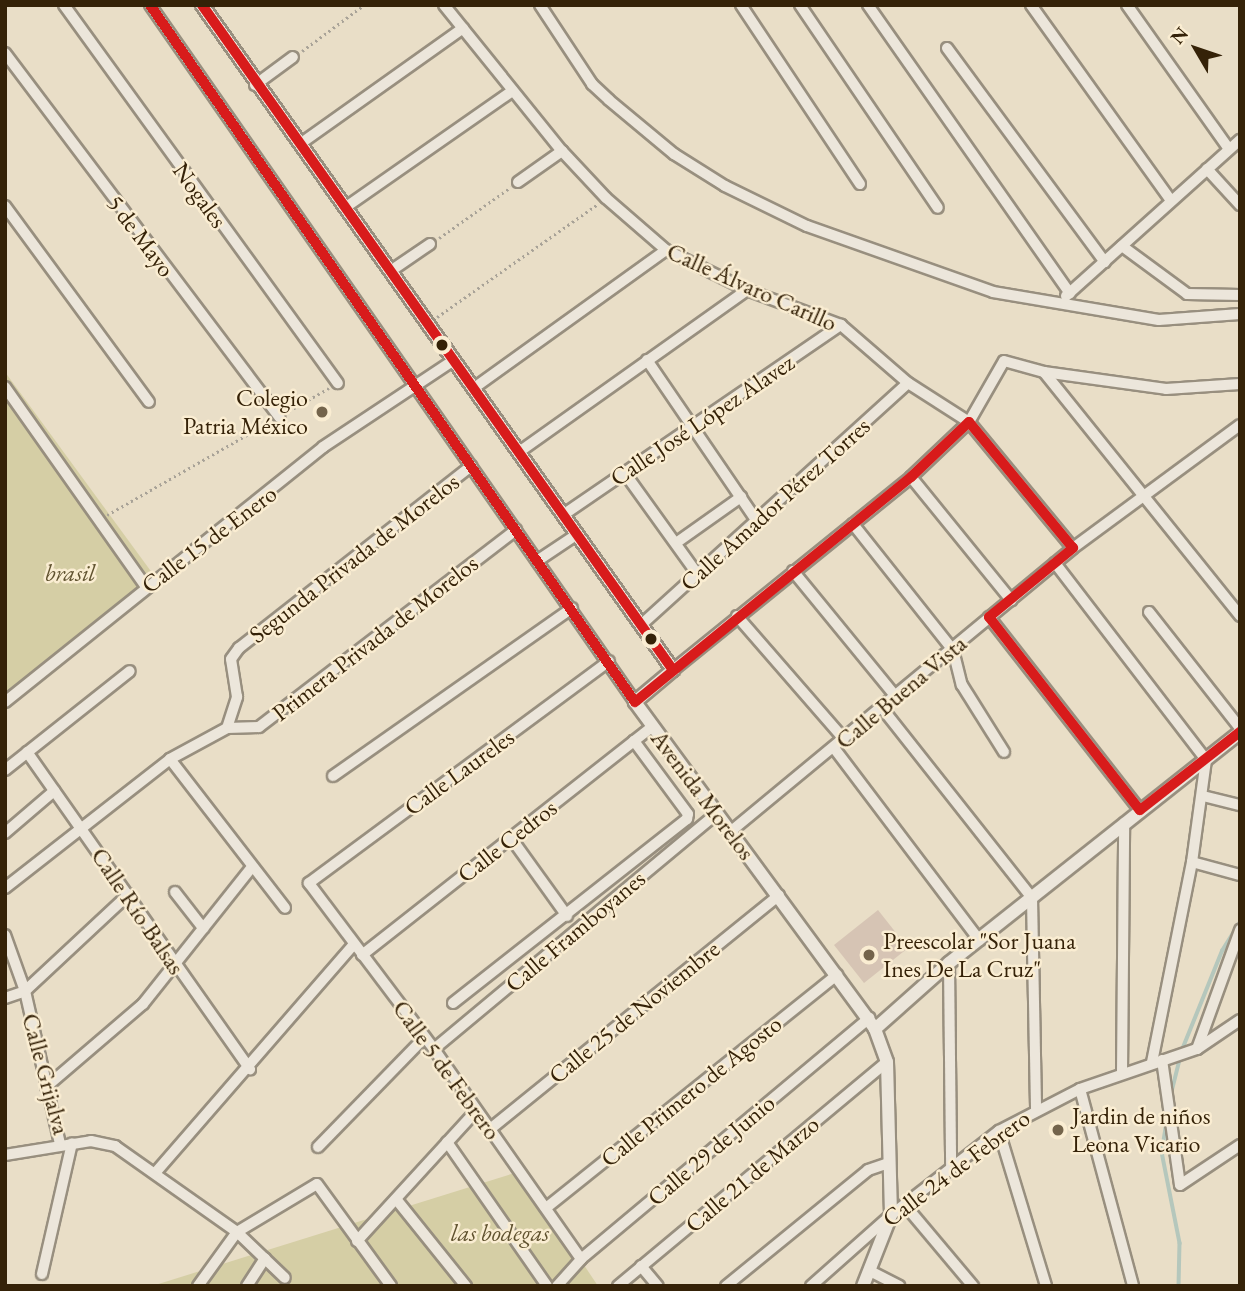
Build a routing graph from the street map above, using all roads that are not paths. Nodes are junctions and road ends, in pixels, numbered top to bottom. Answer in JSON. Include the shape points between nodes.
{"nodes":[{"id":1,"x":64,"y":5,"type":"edge"},
{"id":2,"x":150,"y":5,"type":"edge"},
{"id":3,"x":202,"y":5,"type":"edge"},
{"id":4,"x":443,"y":5,"type":"edge"},
{"id":5,"x":540,"y":5,"type":"edge"},
{"id":6,"x":741,"y":5,"type":"edge"},
{"id":7,"x":800,"y":5,"type":"edge"},
{"id":8,"x":867,"y":5,"type":"edge"},
{"id":9,"x":1031,"y":5,"type":"edge"},
{"id":10,"x":1127,"y":5,"type":"edge"},
{"id":11,"x":463,"y":28,"type":"junction"},
{"id":12,"x":947,"y":48,"type":"dead end"},
{"id":13,"x":5,"y":53,"type":"edge"},
{"id":14,"x":293,"y":57,"type":"road end"},
{"id":15,"x":256,"y":85,"type":"junction"},
{"id":16,"x":512,"y":91,"type":"junction"},
{"id":17,"x":1240,"y":140,"type":"edge"},
{"id":18,"x":300,"y":144,"type":"junction"},
{"id":19,"x":1228,"y":149,"type":"junction"},
{"id":20,"x":562,"y":152,"type":"junction"},
{"id":21,"x":1208,"y":169,"type":"junction"},
{"id":22,"x":518,"y":182,"type":"road end"},
{"id":23,"x":860,"y":184,"type":"dead end"},
{"id":24,"x":1170,"y":199,"type":"junction"},
{"id":25,"x":1240,"y":205,"type":"edge"},
{"id":26,"x":5,"y":206,"type":"edge"},
{"id":27,"x":346,"y":207,"type":"junction"},
{"id":28,"x":938,"y":208,"type":"dead end"},
{"id":29,"x":430,"y":244,"type":"road end"},
{"id":30,"x":1122,"y":246,"type":"junction"},
{"id":31,"x":666,"y":250,"type":"junction"},
{"id":32,"x":1105,"y":262,"type":"junction"},
{"id":33,"x":391,"y":270,"type":"junction"},
{"id":34,"x":747,"y":290,"type":"junction"},
{"id":35,"x":1070,"y":293,"type":"junction"},
{"id":36,"x":1240,"y":295,"type":"edge"},
{"id":37,"x":1058,"y":303,"type":"junction"},
{"id":38,"x":1240,"y":314,"type":"edge"},
{"id":39,"x":841,"y":325,"type":"junction"},
{"id":40,"x":454,"y":360,"type":"junction"},
{"id":41,"x":647,"y":360,"type":"junction"},
{"id":42,"x":1044,"y":372,"type":"junction"},
{"id":43,"x":338,"y":383,"type":"road end"},
{"id":44,"x":908,"y":383,"type":"junction"},
{"id":45,"x":1240,"y":384,"type":"edge"},
{"id":46,"x":418,"y":385,"type":"junction"},
{"id":47,"x":5,"y":387,"type":"edge"},
{"id":48,"x":474,"y":388,"type":"junction"},
{"id":49,"x":149,"y":402,"type":"dead end"},
{"id":50,"x":279,"y":417,"type":"road end"},
{"id":51,"x":969,"y":422,"type":"junction"},
{"id":52,"x":691,"y":425,"type":"junction"},
{"id":53,"x":1240,"y":425,"type":"edge"},
{"id":54,"x":519,"y":452,"type":"junction"},
{"id":55,"x":471,"y":466,"type":"junction"},
{"id":56,"x":624,"y":472,"type":"junction"},
{"id":57,"x":911,"y":477,"type":"junction"},
{"id":58,"x":1146,"y":494,"type":"junction"},
{"id":59,"x":741,"y":497,"type":"junction"},
{"id":60,"x":563,"y":515,"type":"junction"},
{"id":61,"x":757,"y":521,"type":"junction"},
{"id":62,"x":853,"y":524,"type":"junction"},
{"id":63,"x":516,"y":530,"type":"junction"},
{"id":64,"x":576,"y":535,"type":"junction"},
{"id":65,"x":676,"y":543,"type":"junction"},
{"id":66,"x":1073,"y":548,"type":"junction"},
{"id":67,"x":537,"y":561,"type":"junction"},
{"id":68,"x":1055,"y":563,"type":"junction"},
{"id":69,"x":793,"y":571,"type":"junction"},
{"id":70,"x":698,"y":575,"type":"junction"},
{"id":71,"x":146,"y":587,"type":"junction"},
{"id":72,"x":1011,"y":600,"type":"junction"},
{"id":73,"x":572,"y":608,"type":"junction"},
{"id":74,"x":1149,"y":612,"type":"dead end"},
{"id":75,"x":1240,"y":615,"type":"edge"},
{"id":76,"x":737,"y":616,"type":"junction"},
{"id":77,"x":989,"y":617,"type":"junction"},
{"id":78,"x":641,"y":625,"type":"junction"},
{"id":79,"x":953,"y":650,"type":"junction"},
{"id":80,"x":609,"y":661,"type":"junction"},
{"id":81,"x":673,"y":670,"type":"junction"},
{"id":82,"x":130,"y":671,"type":"dead end"},
{"id":83,"x":897,"y":697,"type":"junction"},
{"id":84,"x":5,"y":702,"type":"edge"},
{"id":85,"x":635,"y":702,"type":"junction"},
{"id":86,"x":882,"y":708,"type":"junction"},
{"id":87,"x":652,"y":727,"type":"junction"},
{"id":88,"x":227,"y":728,"type":"junction"},
{"id":89,"x":1240,"y":730,"type":"edge"},
{"id":90,"x":844,"y":739,"type":"junction"},
{"id":91,"x":635,"y":741,"type":"junction"},
{"id":92,"x":834,"y":748,"type":"junction"},
{"id":93,"x":27,"y":752,"type":"junction"},
{"id":94,"x":1004,"y":752,"type":"dead end"},
{"id":95,"x":5,"y":756,"type":"edge"},
{"id":96,"x":170,"y":759,"type":"junction"},
{"id":97,"x":18,"y":760,"type":"junction"},
{"id":98,"x":1206,"y":760,"type":"junction"},
{"id":99,"x":5,"y":770,"type":"edge"},
{"id":100,"x":333,"y":776,"type":"dead end"},
{"id":101,"x":54,"y":791,"type":"junction"},
{"id":102,"x":1203,"y":796,"type":"junction"},
{"id":103,"x":1240,"y":805,"type":"edge"},
{"id":104,"x":1140,"y":810,"type":"junction"},
{"id":105,"x":716,"y":814,"type":"junction"},
{"id":106,"x":1124,"y":823,"type":"junction"},
{"id":107,"x":81,"y":829,"type":"junction"},
{"id":108,"x":730,"y":832,"type":"junction"},
{"id":109,"x":5,"y":834,"type":"edge"},
{"id":110,"x":511,"y":838,"type":"junction"},
{"id":111,"x":1192,"y":862,"type":"junction"},
{"id":112,"x":252,"y":867,"type":"junction"},
{"id":113,"x":1240,"y":875,"type":"edge"},
{"id":114,"x":309,"y":883,"type":"joint"},
{"id":115,"x":5,"y":888,"type":"edge"},
{"id":116,"x":175,"y":892,"type":"dead end"},
{"id":117,"x":129,"y":894,"type":"junction"},
{"id":118,"x":779,"y":895,"type":"junction"},
{"id":119,"x":1032,"y":898,"type":"junction"},
{"id":120,"x":285,"y":908,"type":"dead end"},
{"id":121,"x":567,"y":916,"type":"junction"},
{"id":122,"x":203,"y":928,"type":"junction"},
{"id":123,"x":1240,"y":930,"type":"edge"},
{"id":124,"x":5,"y":935,"type":"edge"},
{"id":125,"x":979,"y":940,"type":"junction"},
{"id":126,"x":354,"y":944,"type":"junction"},
{"id":127,"x":362,"y":956,"type":"junction"},
{"id":128,"x":173,"y":963,"type":"junction"},
{"id":129,"x":949,"y":963,"type":"junction"},
{"id":130,"x":837,"y":975,"type":"junction"},
{"id":131,"x":25,"y":991,"type":"junction"},
{"id":132,"x":5,"y":998,"type":"edge"},
{"id":133,"x":453,"y":1003,"type":"dead end"},
{"id":134,"x":1240,"y":1020,"type":"edge"},
{"id":135,"x":872,"y":1024,"type":"junction"},
{"id":136,"x":425,"y":1037,"type":"junction"},
{"id":137,"x":434,"y":1049,"type":"junction"},
{"id":138,"x":1197,"y":1049,"type":"junction"},
{"id":139,"x":887,"y":1062,"type":"junction"},
{"id":140,"x":1157,"y":1062,"type":"junction"},
{"id":141,"x":250,"y":1069,"type":"junction"},
{"id":142,"x":1122,"y":1073,"type":"junction"},
{"id":143,"x":46,"y":1087,"type":"junction"},
{"id":144,"x":1080,"y":1090,"type":"junction"},
{"id":145,"x":1036,"y":1109,"type":"junction"},
{"id":146,"x":476,"y":1111,"type":"junction"},
{"id":147,"x":489,"y":1129,"type":"junction"},
{"id":148,"x":999,"y":1130,"type":"junction"},
{"id":149,"x":447,"y":1142,"type":"junction"},
{"id":150,"x":72,"y":1143,"type":"junction"},
{"id":151,"x":60,"y":1144,"type":"junction"},
{"id":152,"x":1240,"y":1144,"type":"edge"},
{"id":153,"x":317,"y":1147,"type":"dead end"},
{"id":154,"x":5,"y":1156,"type":"edge"},
{"id":155,"x":888,"y":1163,"type":"junction"},
{"id":156,"x":951,"y":1168,"type":"junction"},
{"id":157,"x":156,"y":1172,"type":"junction"},
{"id":158,"x":396,"y":1199,"type":"junction"},
{"id":159,"x":905,"y":1205,"type":"junction"},
{"id":160,"x":546,"y":1208,"type":"junction"},
{"id":161,"x":891,"y":1215,"type":"junction"},
{"id":162,"x":237,"y":1232,"type":"junction"},
{"id":163,"x":357,"y":1241,"type":"junction"},
{"id":164,"x":265,"y":1258,"type":"junction"},
{"id":165,"x":581,"y":1259,"type":"junction"},
{"id":166,"x":641,"y":1266,"type":"junction"},
{"id":167,"x":870,"y":1271,"type":"junction"},
{"id":168,"x":42,"y":1274,"type":"dead end"},
{"id":169,"x":285,"y":1278,"type":"dead end"},
{"id":170,"x":198,"y":1286,"type":"edge"},
{"id":171,"x":247,"y":1286,"type":"edge"},
{"id":172,"x":391,"y":1286,"type":"edge"},
{"id":173,"x":466,"y":1286,"type":"edge"},
{"id":174,"x":547,"y":1286,"type":"edge"},
{"id":175,"x":557,"y":1286,"type":"edge"},
{"id":176,"x":618,"y":1286,"type":"edge"},
{"id":177,"x":658,"y":1286,"type":"edge"},
{"id":178,"x":726,"y":1286,"type":"edge"},
{"id":179,"x":811,"y":1286,"type":"edge"},
{"id":180,"x":863,"y":1286,"type":"edge"},
{"id":181,"x":899,"y":1286,"type":"edge"},
{"id":182,"x":973,"y":1286,"type":"edge"},
{"id":183,"x":1046,"y":1286,"type":"edge"},
{"id":184,"x":1133,"y":1286,"type":"edge"}],
"edges":[{"from":1,"to":43,"type":"street","name":"Nogales"},
{"from":2,"to":46,"type":"street","name":"Avenida Morelos"},
{"from":3,"to":15,"type":"street"},
{"from":4,"to":11,"type":"street","name":"Calle Álvaro Carillo"},
{"from":5,"to":37,"type":"street","via":[[609,100],[674,154],[725,186],[807,226],[917,268],[993,292]]},
{"from":6,"to":23,"type":"street"},
{"from":7,"to":28,"type":"street"},
{"from":8,"to":35,"type":"street"},
{"from":9,"to":24,"type":"street"},
{"from":10,"to":19,"type":"street"},
{"from":11,"to":16,"type":"street","name":"Calle Álvaro Carillo"},
{"from":11,"to":18,"type":"street"},
{"from":12,"to":32,"type":"street"},
{"from":13,"to":50,"type":"street","name":"5 de Mayo"},
{"from":14,"to":15,"type":"street"},
{"from":15,"to":18,"type":"street"},
{"from":16,"to":20,"type":"street","name":"Calle Álvaro Carillo"},
{"from":16,"to":27,"type":"street"},
{"from":17,"to":19,"type":"street"},
{"from":18,"to":27,"type":"street"},
{"from":19,"to":21,"type":"street"},
{"from":20,"to":22,"type":"street"},
{"from":20,"to":31,"type":"street","name":"Calle Álvaro Carillo"},
{"from":21,"to":24,"type":"street"},
{"from":21,"to":25,"type":"street"},
{"from":24,"to":30,"type":"street"},
{"from":26,"to":49,"type":"street"},
{"from":27,"to":33,"type":"street"},
{"from":29,"to":33,"type":"street"},
{"from":30,"to":32,"type":"street"},
{"from":30,"to":36,"type":"street","via":[[1187,294]]},
{"from":31,"to":34,"type":"street","name":"Calle Álvaro Carillo"},
{"from":31,"to":48,"type":"street"},
{"from":32,"to":35,"type":"street"},
{"from":33,"to":40,"type":"street"},
{"from":34,"to":39,"type":"street","name":"Calle Álvaro Carillo"},
{"from":34,"to":41,"type":"street"},
{"from":35,"to":37,"type":"street"},
{"from":37,"to":38,"type":"street","via":[[1159,320]]},
{"from":39,"to":44,"type":"street","name":"Calle Álvaro Carillo"},
{"from":39,"to":52,"type":"street","name":"Calle José López Alavez"},
{"from":40,"to":46,"type":"street","name":"Calle 15 de Enero"},
{"from":40,"to":48,"type":"street"},
{"from":41,"to":52,"type":"street"},
{"from":41,"to":54,"type":"street"},
{"from":42,"to":45,"type":"street","via":[[1166,389]]},
{"from":42,"to":51,"type":"street","via":[[999,364]]},
{"from":42,"to":58,"type":"street"},
{"from":44,"to":51,"type":"street","name":"Calle Álvaro Carillo"},
{"from":44,"to":61,"type":"street","name":"Calle Amador Pérez Torres"},
{"from":46,"to":55,"type":"street","name":"Avenida Morelos"},
{"from":46,"to":71,"type":"street","name":"Calle 15 de Enero","via":[[323,447],[296,473]]},
{"from":47,"to":71,"type":"street"},
{"from":48,"to":54,"type":"street"},
{"from":51,"to":57,"type":"street"},
{"from":51,"to":66,"type":"street","name":"Calle Álvaro Carillo"},
{"from":52,"to":56,"type":"street","name":"Calle José López Alavez"},
{"from":52,"to":59,"type":"street"},
{"from":53,"to":58,"type":"street","name":"Calle Buena Vista"},
{"from":54,"to":60,"type":"street"},
{"from":55,"to":63,"type":"street","name":"Avenida Morelos"},
{"from":55,"to":88,"type":"street","name":"Segunda Privada de Morelos","via":[[239,648],[232,659],[237,697]]},
{"from":56,"to":60,"type":"street","name":"Calle José López Alavez"},
{"from":56,"to":65,"type":"street"},
{"from":57,"to":62,"type":"street"},
{"from":57,"to":72,"type":"street"},
{"from":58,"to":66,"type":"street","name":"Calle Buena Vista"},
{"from":58,"to":75,"type":"street"},
{"from":59,"to":61,"type":"street"},
{"from":59,"to":65,"type":"street"},
{"from":60,"to":64,"type":"street"},
{"from":61,"to":70,"type":"street","name":"Calle Amador Pérez Torres"},
{"from":62,"to":69,"type":"street"},
{"from":62,"to":79,"type":"street"},
{"from":63,"to":67,"type":"street","name":"Avenida Morelos"},
{"from":63,"to":88,"type":"street","name":"Primera Privada de Morelos","via":[[260,727]]},
{"from":64,"to":67,"type":"street"},
{"from":64,"to":78,"type":"street"},
{"from":65,"to":70,"type":"street"},
{"from":66,"to":68,"type":"street","name":"Calle Buena Vista"},
{"from":67,"to":73,"type":"street","name":"Avenida Morelos"},
{"from":68,"to":72,"type":"street","name":"Calle Buena Vista"},
{"from":68,"to":98,"type":"street"},
{"from":69,"to":76,"type":"street"},
{"from":69,"to":83,"type":"street"},
{"from":70,"to":78,"type":"street","name":"Calle Amador Pérez Torres"},
{"from":71,"to":84,"type":"street","name":"Calle 15 de Enero"},
{"from":72,"to":77,"type":"street","name":"Calle Buena Vista"},
{"from":73,"to":80,"type":"street","name":"Avenida Morelos"},
{"from":73,"to":100,"type":"street"},
{"from":74,"to":89,"type":"street"},
{"from":76,"to":81,"type":"street"},
{"from":76,"to":90,"type":"street"},
{"from":77,"to":79,"type":"street","name":"Calle Buena Vista"},
{"from":77,"to":104,"type":"street"},
{"from":78,"to":81,"type":"street"},
{"from":79,"to":83,"type":"street","name":"Calle Buena Vista"},
{"from":79,"to":94,"type":"street","via":[[962,685]]},
{"from":80,"to":85,"type":"street","name":"Avenida Morelos"},
{"from":80,"to":114,"type":"street","name":"Calle Laureles"},
{"from":81,"to":85,"type":"street"},
{"from":82,"to":93,"type":"street"},
{"from":83,"to":86,"type":"street","name":"Calle Buena Vista"},
{"from":85,"to":87,"type":"street","name":"Avenida Morelos"},
{"from":86,"to":90,"type":"street","name":"Calle Buena Vista"},
{"from":86,"to":119,"type":"street"},
{"from":87,"to":91,"type":"street","name":"Calle Cedros"},
{"from":87,"to":105,"type":"street","name":"Avenida Morelos"},
{"from":88,"to":96,"type":"street"},
{"from":89,"to":98,"type":"street"},
{"from":90,"to":92,"type":"street","name":"Calle Buena Vista"},
{"from":91,"to":110,"type":"street","name":"Calle Cedros"},
{"from":91,"to":121,"type":"street","via":[[688,814],[687,819]]},
{"from":92,"to":108,"type":"street","name":"Calle Buena Vista"},
{"from":92,"to":125,"type":"street"},
{"from":93,"to":97,"type":"street"},
{"from":93,"to":101,"type":"street","name":"Calle Río Balsas"},
{"from":95,"to":97,"type":"street"},
{"from":96,"to":107,"type":"street"},
{"from":96,"to":112,"type":"street"},
{"from":97,"to":99,"type":"street"},
{"from":98,"to":102,"type":"street"},
{"from":98,"to":104,"type":"street"},
{"from":101,"to":107,"type":"street","name":"Calle Río Balsas"},
{"from":101,"to":109,"type":"street"},
{"from":102,"to":103,"type":"street"},
{"from":102,"to":111,"type":"street"},
{"from":104,"to":106,"type":"street"},
{"from":105,"to":108,"type":"street","name":"Avenida Morelos"},
{"from":105,"to":137,"type":"street","name":"Calle Framboyanes"},
{"from":106,"to":119,"type":"street"},
{"from":106,"to":142,"type":"street"},
{"from":107,"to":115,"type":"street"},
{"from":107,"to":117,"type":"street","name":"Calle Río Balsas"},
{"from":108,"to":118,"type":"street","name":"Avenida Morelos"},
{"from":110,"to":121,"type":"street"},
{"from":110,"to":127,"type":"street","name":"Calle Cedros"},
{"from":111,"to":113,"type":"street"},
{"from":111,"to":140,"type":"street"},
{"from":112,"to":120,"type":"street"},
{"from":112,"to":122,"type":"street"},
{"from":114,"to":126,"type":"street","name":"Calle 5 de Febrero"},
{"from":116,"to":122,"type":"street"},
{"from":117,"to":128,"type":"street","name":"Calle Río Balsas"},
{"from":117,"to":131,"type":"street"},
{"from":118,"to":130,"type":"street","name":"Avenida Morelos"},
{"from":118,"to":147,"type":"street","name":"Calle 25 de Noviembre"},
{"from":119,"to":125,"type":"street"},
{"from":119,"to":145,"type":"street"},
{"from":121,"to":133,"type":"street"},
{"from":122,"to":128,"type":"street"},
{"from":123,"to":138,"type":"street"},
{"from":124,"to":131,"type":"street","name":"Calle Grijalva"},
{"from":125,"to":129,"type":"street"},
{"from":126,"to":127,"type":"street","name":"Calle 5 de Febrero"},
{"from":126,"to":141,"type":"street"},
{"from":127,"to":136,"type":"street","name":"Calle 5 de Febrero"},
{"from":128,"to":141,"type":"street","name":"Calle Río Balsas"},
{"from":128,"to":143,"type":"street","via":[[143,1004]]},
{"from":129,"to":135,"type":"street"},
{"from":129,"to":156,"type":"street"},
{"from":130,"to":135,"type":"street","name":"Avenida Morelos"},
{"from":130,"to":160,"type":"street","name":"Calle Primero de Agosto"},
{"from":131,"to":132,"type":"street"},
{"from":131,"to":143,"type":"street","name":"Calle Grijalva"},
{"from":134,"to":138,"type":"street","name":"Calle 24 de Febrero"},
{"from":135,"to":139,"type":"street","name":"Avenida Morelos"},
{"from":135,"to":165,"type":"street","name":"Calle 29 de Junio"},
{"from":136,"to":137,"type":"street","name":"Calle 5 de Febrero"},
{"from":136,"to":153,"type":"street"},
{"from":137,"to":146,"type":"street","name":"Calle 5 de Febrero"},
{"from":138,"to":140,"type":"street","name":"Calle 24 de Febrero"},
{"from":139,"to":155,"type":"street","name":"Avenida Morelos"},
{"from":139,"to":166,"type":"street","name":"Calle 21 de Marzo"},
{"from":140,"to":142,"type":"street","name":"Calle 24 de Febrero"},
{"from":140,"to":152,"type":"street","via":[[1180,1185]]},
{"from":141,"to":157,"type":"street"},
{"from":142,"to":144,"type":"street","name":"Calle 24 de Febrero"},
{"from":143,"to":151,"type":"street","name":"Calle Grijalva"},
{"from":144,"to":145,"type":"street","name":"Calle 24 de Febrero"},
{"from":144,"to":184,"type":"street"},
{"from":145,"to":148,"type":"street","name":"Calle 24 de Febrero"},
{"from":146,"to":147,"type":"street","name":"Calle 5 de Febrero"},
{"from":146,"to":149,"type":"street"},
{"from":147,"to":160,"type":"street","name":"Calle 5 de Febrero"},
{"from":148,"to":156,"type":"street","name":"Calle 24 de Febrero"},
{"from":148,"to":183,"type":"street"},
{"from":149,"to":158,"type":"street"},
{"from":149,"to":174,"type":"street"},
{"from":150,"to":151,"type":"street","name":"Calle Grijalva"},
{"from":150,"to":157,"type":"street","name":"Calle Grijalva","via":[[115,1146]]},
{"from":150,"to":168,"type":"street"},
{"from":151,"to":154,"type":"street"},
{"from":155,"to":161,"type":"street","name":"Avenida Morelos"},
{"from":155,"to":178,"type":"street","via":[[868,1170]]},
{"from":156,"to":159,"type":"street","name":"Calle 24 de Febrero"},
{"from":157,"to":162,"type":"street","name":"Calle Grijalva"},
{"from":158,"to":163,"type":"street"},
{"from":158,"to":173,"type":"street"},
{"from":159,"to":161,"type":"street","name":"Calle 24 de Febrero"},
{"from":159,"to":182,"type":"street"},
{"from":160,"to":165,"type":"street","name":"Calle 5 de Febrero"},
{"from":161,"to":167,"type":"street"},
{"from":161,"to":179,"type":"street","name":"Calle 24 de Febrero"},
{"from":162,"to":163,"type":"street","via":[[317,1184]]},
{"from":162,"to":164,"type":"street","name":"Calle Grijalva"},
{"from":162,"to":170,"type":"street"},
{"from":163,"to":172,"type":"street"},
{"from":164,"to":169,"type":"street","name":"Calle Grijalva"},
{"from":164,"to":171,"type":"street"},
{"from":165,"to":175,"type":"street","name":"Calle 29 de Junio"},
{"from":166,"to":176,"type":"street","name":"Calle 21 de Marzo"},
{"from":166,"to":177,"type":"street"},
{"from":167,"to":180,"type":"street"},
{"from":167,"to":181,"type":"street"}]}
